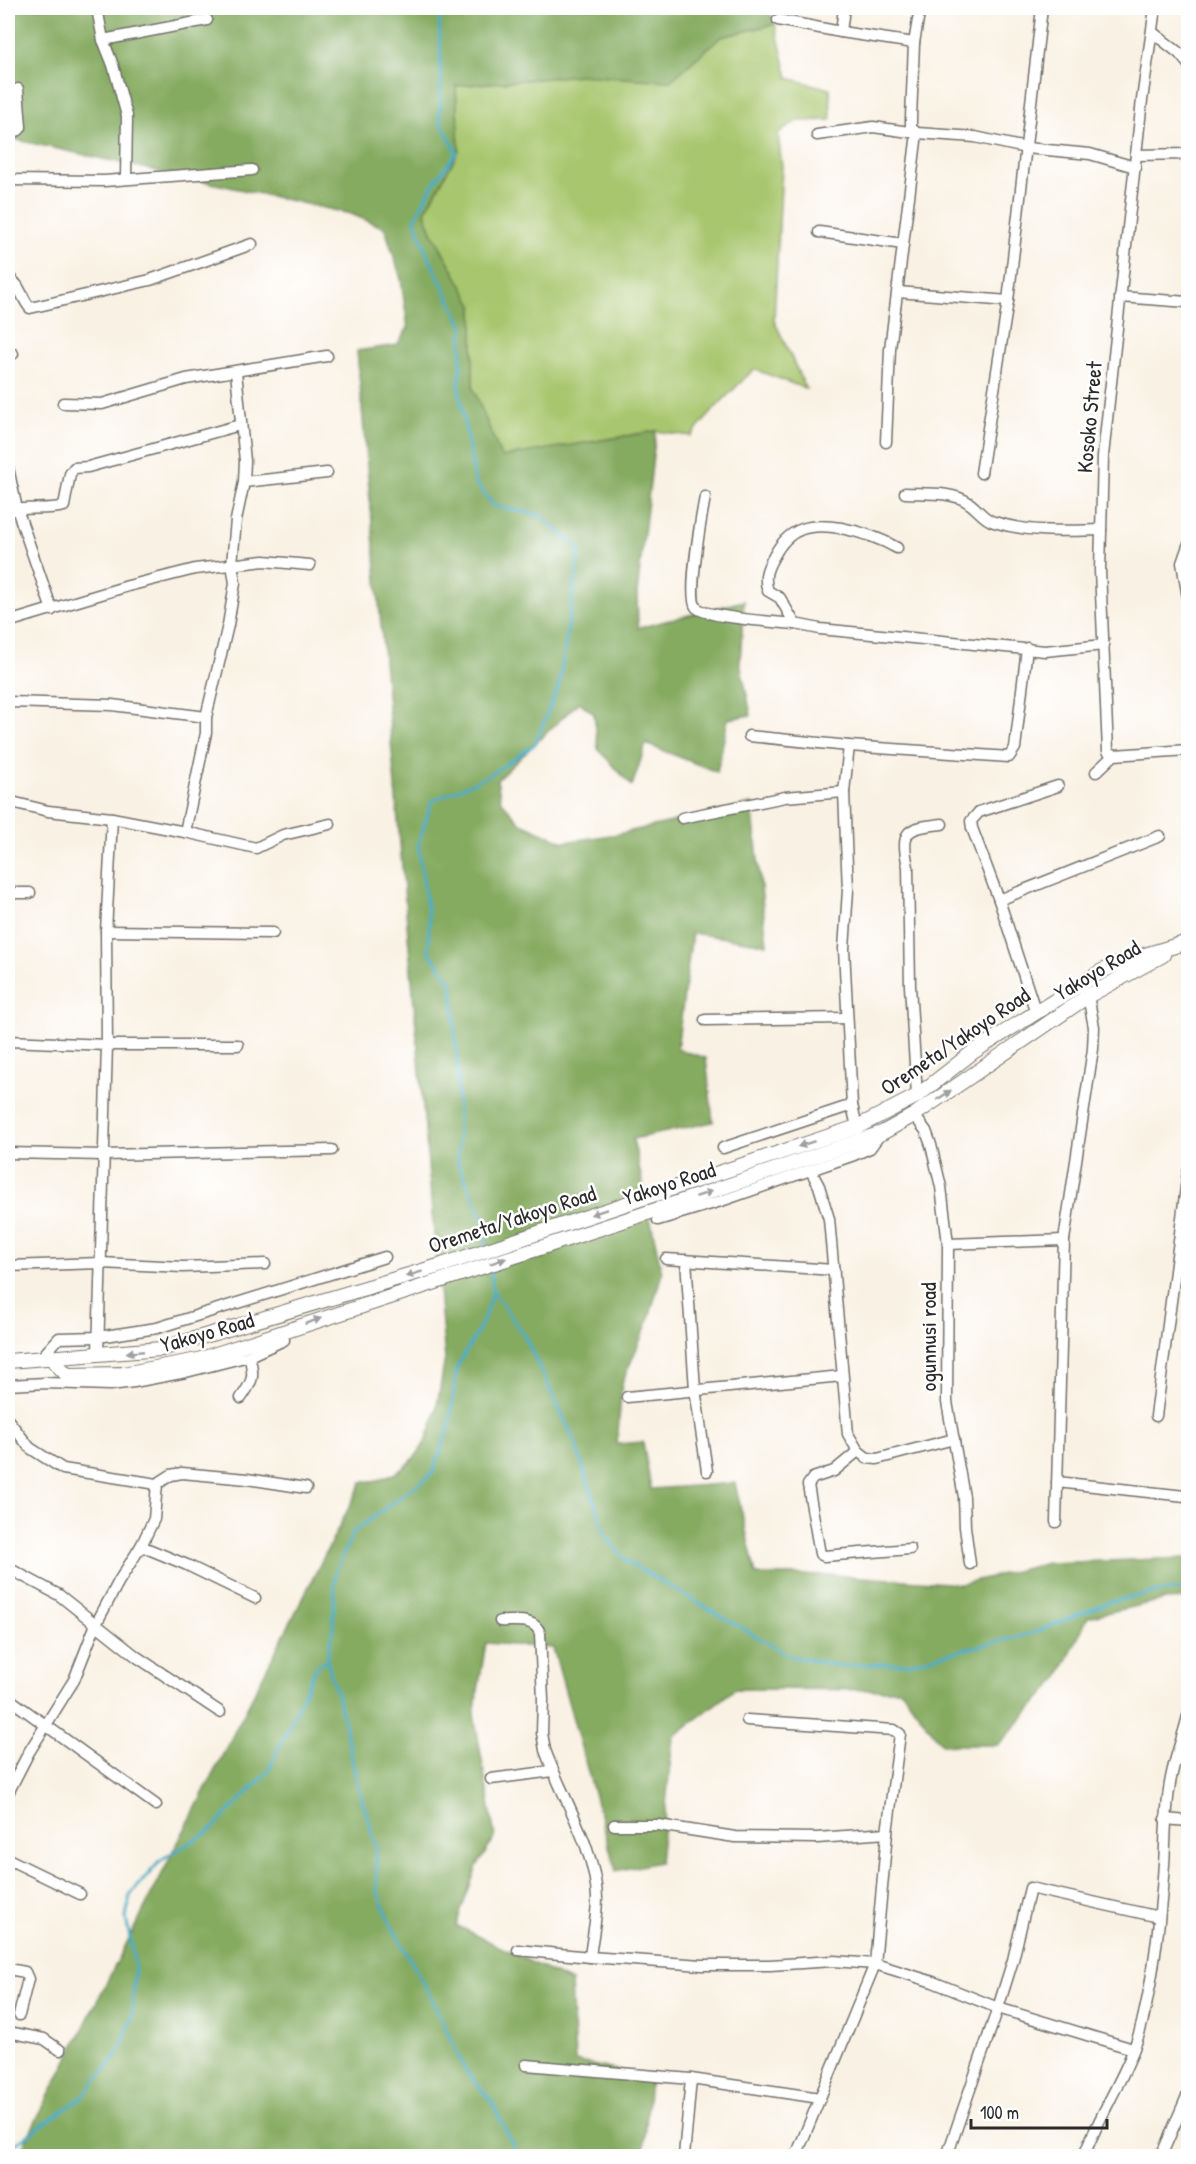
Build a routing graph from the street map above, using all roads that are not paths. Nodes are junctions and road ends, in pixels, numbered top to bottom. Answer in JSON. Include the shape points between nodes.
{"nodes":[{"id":1,"x":97,"y":8,"type":"edge"},
{"id":2,"x":844,"y":8,"type":"edge"},
{"id":3,"x":920,"y":8,"type":"edge"},
{"id":4,"x":1042,"y":8,"type":"edge"},
{"id":5,"x":1155,"y":8,"type":"edge"},
{"id":6,"x":207,"y":20,"type":"dead end"},
{"id":7,"x":778,"y":20,"type":"dead end"},
{"id":8,"x":841,"y":32,"type":"junction"},
{"id":9,"x":1152,"y":32,"type":"junction"},
{"id":10,"x":103,"y":40,"type":"junction"},
{"id":11,"x":914,"y":43,"type":"junction"},
{"id":12,"x":1188,"y":64,"type":"edge"},
{"id":13,"x":18,"y":89,"type":"dead end"},
{"id":14,"x":917,"y":133,"type":"junction"},
{"id":15,"x":8,"y":134,"type":"edge"},
{"id":16,"x":817,"y":135,"type":"dead end"},
{"id":17,"x":1026,"y":147,"type":"junction"},
{"id":18,"x":1188,"y":154,"type":"edge"},
{"id":19,"x":1136,"y":155,"type":"junction"},
{"id":20,"x":1135,"y":167,"type":"junction"},
{"id":21,"x":252,"y":170,"type":"dead end"},
{"id":22,"x":126,"y":179,"type":"junction"},
{"id":23,"x":8,"y":180,"type":"edge"},
{"id":24,"x":819,"y":232,"type":"dead end"},
{"id":25,"x":903,"y":243,"type":"junction"},
{"id":26,"x":252,"y":244,"type":"dead end"},
{"id":27,"x":8,"y":278,"type":"edge"},
{"id":28,"x":898,"y":292,"type":"junction"},
{"id":29,"x":1120,"y":297,"type":"junction"},
{"id":30,"x":1008,"y":301,"type":"junction"},
{"id":31,"x":1188,"y":302,"type":"edge"},
{"id":32,"x":327,"y":356,"type":"dead end"},
{"id":33,"x":236,"y":372,"type":"junction"},
{"id":34,"x":63,"y":403,"type":"dead end"},
{"id":35,"x":240,"y":425,"type":"junction"},
{"id":36,"x":886,"y":442,"type":"dead end"},
{"id":37,"x":8,"y":468,"type":"edge"},
{"id":38,"x":327,"y":473,"type":"dead end"},
{"id":39,"x":981,"y":473,"type":"dead end"},
{"id":40,"x":244,"y":482,"type":"junction"},
{"id":41,"x":905,"y":493,"type":"dead end"},
{"id":42,"x":705,"y":497,"type":"dead end"},
{"id":43,"x":12,"y":510,"type":"edge"},
{"id":44,"x":1101,"y":530,"type":"junction"},
{"id":45,"x":1188,"y":546,"type":"edge"},
{"id":46,"x":897,"y":548,"type":"dead end"},
{"id":47,"x":232,"y":564,"type":"junction"},
{"id":48,"x":310,"y":565,"type":"dead end"},
{"id":49,"x":1188,"y":598,"type":"edge"},
{"id":50,"x":52,"y":610,"type":"junction"},
{"id":51,"x":8,"y":622,"type":"edge"},
{"id":52,"x":795,"y":624,"type":"junction"},
{"id":53,"x":1104,"y":645,"type":"junction"},
{"id":54,"x":1027,"y":648,"type":"junction"},
{"id":55,"x":8,"y":702,"type":"edge"},
{"id":56,"x":206,"y":717,"type":"junction"},
{"id":57,"x":749,"y":736,"type":"dead end"},
{"id":58,"x":849,"y":746,"type":"junction"},
{"id":59,"x":1188,"y":750,"type":"edge"},
{"id":60,"x":1114,"y":755,"type":"junction"},
{"id":61,"x":1096,"y":772,"type":"dead end"},
{"id":62,"x":1058,"y":786,"type":"dead end"},
{"id":63,"x":844,"y":792,"type":"junction"},
{"id":64,"x":8,"y":801,"type":"edge"},
{"id":65,"x":112,"y":818,"type":"junction"},
{"id":66,"x":682,"y":818,"type":"dead end"},
{"id":67,"x":330,"y":824,"type":"dead end"},
{"id":68,"x":942,"y":824,"type":"dead end"},
{"id":69,"x":185,"y":832,"type":"junction"},
{"id":70,"x":1160,"y":836,"type":"dead end"},
{"id":71,"x":8,"y":893,"type":"edge"},
{"id":72,"x":30,"y":893,"type":"dead end"},
{"id":73,"x":999,"y":900,"type":"junction"},
{"id":74,"x":106,"y":931,"type":"junction"},
{"id":75,"x":273,"y":933,"type":"dead end"},
{"id":76,"x":1188,"y":942,"type":"edge"},
{"id":77,"x":1088,"y":996,"type":"junction"},
{"id":78,"x":1036,"y":1012,"type":"junction"},
{"id":79,"x":847,"y":1017,"type":"junction"},
{"id":80,"x":705,"y":1020,"type":"dead end"},
{"id":81,"x":8,"y":1041,"type":"edge"},
{"id":82,"x":106,"y":1045,"type":"junction"},
{"id":83,"x":238,"y":1045,"type":"dead end"},
{"id":84,"x":917,"y":1096,"type":"junction"},
{"id":85,"x":852,"y":1105,"type":"junction"},
{"id":86,"x":914,"y":1115,"type":"junction"},
{"id":87,"x":857,"y":1127,"type":"junction"},
{"id":88,"x":882,"y":1132,"type":"junction"},
{"id":89,"x":723,"y":1148,"type":"dead end"},
{"id":90,"x":332,"y":1150,"type":"dead end"},
{"id":91,"x":8,"y":1153,"type":"edge"},
{"id":92,"x":103,"y":1155,"type":"junction"},
{"id":93,"x":811,"y":1171,"type":"junction"},
{"id":94,"x":1188,"y":1172,"type":"edge"},
{"id":95,"x":658,"y":1220,"type":"dead end"},
{"id":96,"x":1064,"y":1240,"type":"junction"},
{"id":97,"x":948,"y":1244,"type":"junction"},
{"id":98,"x":385,"y":1257,"type":"dead end"},
{"id":99,"x":666,"y":1259,"type":"dead end"},
{"id":100,"x":686,"y":1260,"type":"junction"},
{"id":101,"x":101,"y":1263,"type":"junction"},
{"id":102,"x":265,"y":1264,"type":"dead end"},
{"id":103,"x":8,"y":1266,"type":"edge"},
{"id":104,"x":834,"y":1270,"type":"junction"},
{"id":105,"x":98,"y":1337,"type":"junction"},
{"id":106,"x":284,"y":1340,"type":"dead end"},
{"id":107,"x":98,"y":1353,"type":"junction"},
{"id":108,"x":249,"y":1356,"type":"junction"},
{"id":109,"x":45,"y":1358,"type":"junction"},
{"id":110,"x":8,"y":1360,"type":"edge"},
{"id":111,"x":842,"y":1376,"type":"junction"},
{"id":112,"x":8,"y":1385,"type":"edge"},
{"id":113,"x":695,"y":1389,"type":"junction"},
{"id":114,"x":627,"y":1397,"type":"dead end"},
{"id":115,"x":241,"y":1398,"type":"dead end"},
{"id":116,"x":1156,"y":1416,"type":"dead end"},
{"id":117,"x":8,"y":1420,"type":"edge"},
{"id":118,"x":954,"y":1439,"type":"junction"},
{"id":119,"x":858,"y":1451,"type":"junction"},
{"id":120,"x":707,"y":1471,"type":"dead end"},
{"id":121,"x":1057,"y":1482,"type":"junction"},
{"id":122,"x":157,"y":1484,"type":"junction"},
{"id":123,"x":306,"y":1488,"type":"dead end"},
{"id":124,"x":1185,"y":1496,"type":"dead end"},
{"id":125,"x":1056,"y":1521,"type":"dead end"},
{"id":126,"x":141,"y":1546,"type":"junction"},
{"id":127,"x":910,"y":1549,"type":"dead end"},
{"id":128,"x":970,"y":1564,"type":"dead end"},
{"id":129,"x":8,"y":1568,"type":"edge"},
{"id":130,"x":255,"y":1598,"type":"dead end"},
{"id":131,"x":500,"y":1622,"type":"dead end"},
{"id":132,"x":96,"y":1624,"type":"junction"},
{"id":133,"x":8,"y":1698,"type":"edge"},
{"id":134,"x":220,"y":1712,"type":"dead end"},
{"id":135,"x":1188,"y":1716,"type":"edge"},
{"id":136,"x":747,"y":1720,"type":"dead end"},
{"id":137,"x":46,"y":1724,"type":"junction"},
{"id":138,"x":553,"y":1771,"type":"junction"},
{"id":139,"x":491,"y":1779,"type":"dead end"},
{"id":140,"x":8,"y":1792,"type":"edge"},
{"id":141,"x":156,"y":1805,"type":"dead end"},
{"id":142,"x":1165,"y":1819,"type":"junction"},
{"id":143,"x":1188,"y":1821,"type":"edge"},
{"id":144,"x":614,"y":1825,"type":"dead end"},
{"id":145,"x":887,"y":1833,"type":"junction"},
{"id":146,"x":8,"y":1859,"type":"edge"},
{"id":147,"x":80,"y":1894,"type":"dead end"},
{"id":148,"x":1159,"y":1917,"type":"junction"},
{"id":149,"x":518,"y":1950,"type":"dead end"},
{"id":150,"x":590,"y":1957,"type":"junction"},
{"id":151,"x":875,"y":1964,"type":"junction"},
{"id":152,"x":8,"y":1969,"type":"edge"},
{"id":153,"x":998,"y":2008,"type":"junction"},
{"id":154,"x":19,"y":2015,"type":"dead end"},
{"id":155,"x":8,"y":2032,"type":"edge"},
{"id":156,"x":1133,"y":2049,"type":"junction"},
{"id":157,"x":60,"y":2050,"type":"dead end"},
{"id":158,"x":526,"y":2065,"type":"dead end"},
{"id":159,"x":691,"y":2079,"type":"junction"},
{"id":160,"x":1188,"y":2094,"type":"edge"},
{"id":161,"x":820,"y":2098,"type":"junction"},
{"id":162,"x":684,"y":2157,"type":"edge"},
{"id":163,"x":796,"y":2157,"type":"edge"},
{"id":164,"x":947,"y":2157,"type":"edge"},
{"id":165,"x":1084,"y":2157,"type":"edge"},
{"id":166,"x":1161,"y":2157,"type":"edge"}],
"edges":[{"from":1,"to":10,"type":"street"},
{"from":2,"to":8,"type":"street"},
{"from":3,"to":11,"type":"street"},
{"from":4,"to":17,"type":"street"},
{"from":5,"to":9,"type":"street","name":"Kosoko Street"},
{"from":6,"to":10,"type":"street"},
{"from":7,"to":8,"type":"street"},
{"from":8,"to":11,"type":"street"},
{"from":9,"to":12,"type":"street"},
{"from":9,"to":19,"type":"street","name":"Kosoko Street"},
{"from":10,"to":22,"type":"street","via":[[127,116]]},
{"from":11,"to":14,"type":"street","via":[[910,118],[911,128]]},
{"from":13,"to":15,"type":"street","via":[[21,127]]},
{"from":14,"to":16,"type":"street","via":[[873,127]]},
{"from":14,"to":17,"type":"street","via":[[975,137]]},
{"from":14,"to":25,"type":"street"},
{"from":17,"to":20,"type":"street","via":[[1090,154]]},
{"from":17,"to":30,"type":"street"},
{"from":18,"to":19,"type":"street"},
{"from":19,"to":20,"type":"street","name":"Kosoko Street"},
{"from":20,"to":29,"type":"street","name":"Kosoko Street"},
{"from":21,"to":22,"type":"street"},
{"from":22,"to":23,"type":"street"},
{"from":24,"to":25,"type":"street"},
{"from":25,"to":28,"type":"street"},
{"from":26,"to":27,"type":"street","via":[[150,280],[30,308],[18,286]]},
{"from":28,"to":30,"type":"street"},
{"from":28,"to":36,"type":"street","via":[[890,349]]},
{"from":29,"to":31,"type":"street"},
{"from":29,"to":44,"type":"street","name":"Kosoko Street","via":[[1103,456]]},
{"from":30,"to":39,"type":"street"},
{"from":32,"to":33,"type":"street"},
{"from":33,"to":34,"type":"street","via":[[186,379],[102,404]]},
{"from":33,"to":35,"type":"street"},
{"from":35,"to":40,"type":"street"},
{"from":35,"to":43,"type":"street","via":[[74,468],[64,506]]},
{"from":37,"to":43,"type":"street"},
{"from":38,"to":40,"type":"street"},
{"from":40,"to":47,"type":"street"},
{"from":41,"to":44,"type":"street","via":[[956,496],[990,521],[1014,528]]},
{"from":42,"to":52,"type":"street","via":[[693,586],[696,608],[710,614]]},
{"from":43,"to":50,"type":"street"},
{"from":44,"to":53,"type":"street","name":"Kosoko Street"},
{"from":45,"to":49,"type":"street","via":[[1182,574]]},
{"from":46,"to":52,"type":"street","via":[[865,532],[822,525],[807,526],[789,535],[766,569],[765,582]]},
{"from":47,"to":48,"type":"street","via":[[264,561]]},
{"from":47,"to":50,"type":"street","via":[[138,583]]},
{"from":47,"to":56,"type":"street","via":[[235,584]]},
{"from":50,"to":51,"type":"street"},
{"from":52,"to":54,"type":"street"},
{"from":53,"to":54,"type":"street","via":[[1051,651]]},
{"from":53,"to":60,"type":"street","name":"Kosoko Street","via":[[1108,751]]},
{"from":54,"to":58,"type":"street","via":[[1015,748],[1009,757]]},
{"from":55,"to":56,"type":"street","via":[[112,705]]},
{"from":56,"to":69,"type":"street"},
{"from":57,"to":58,"type":"street"},
{"from":58,"to":63,"type":"street"},
{"from":59,"to":60,"type":"street"},
{"from":60,"to":61,"type":"street"},
{"from":62,"to":73,"type":"street","via":[[979,812],[971,820]]},
{"from":63,"to":66,"type":"street","via":[[785,797]]},
{"from":63,"to":79,"type":"street"},
{"from":64,"to":65,"type":"street","via":[[48,811]]},
{"from":65,"to":69,"type":"street"},
{"from":65,"to":74,"type":"street"},
{"from":67,"to":69,"type":"street","via":[[283,835],[256,848]]},
{"from":68,"to":84,"type":"street","via":[[915,827],[905,840],[904,850],[908,867]]},
{"from":70,"to":73,"type":"street"},
{"from":71,"to":72,"type":"street"},
{"from":73,"to":78,"type":"street"},
{"from":74,"to":75,"type":"street"},
{"from":74,"to":82,"type":"street"},
{"from":76,"to":77,"type":"main road","name":"Yakoyo Road"},
{"from":76,"to":78,"type":"main road","name":"Oremeta/Yakoyo Road","via":[[1102,971]]},
{"from":86,"to":77,"type":"main road","name":"Yakoyo Road","one_way":true},
{"from":77,"to":96,"type":"street","via":[[1094,1048]]},
{"from":78,"to":84,"type":"main road","name":"Oremeta/Yakoyo Road","via":[[973,1052]]},
{"from":79,"to":80,"type":"street"},
{"from":79,"to":85,"type":"street"},
{"from":81,"to":82,"type":"street"},
{"from":82,"to":83,"type":"street"},
{"from":82,"to":92,"type":"street"},
{"from":84,"to":87,"type":"main road","name":"Oremeta/Yakoyo Road"},
{"from":85,"to":87,"type":"street"},
{"from":85,"to":89,"type":"street"},
{"from":86,"to":88,"type":"main road","name":"Yakoyo Road"},
{"from":86,"to":97,"type":"street","name":"ogunnusi road","via":[[931,1145]]},
{"from":87,"to":107,"type":"main road","name":"Oremeta/Yakoyo Road","one_way":true,"via":[[442,1265],[192,1340],[161,1349]]},
{"from":88,"to":93,"type":"street","via":[[870,1148]]},
{"from":109,"to":88,"type":"main road","name":"Yakoyo Road","one_way":true,"via":[[67,1375],[123,1374],[198,1360]]},
{"from":90,"to":92,"type":"street"},
{"from":91,"to":92,"type":"street"},
{"from":92,"to":101,"type":"street"},
{"from":93,"to":95,"type":"street"},
{"from":93,"to":104,"type":"street","via":[[829,1219]]},
{"from":94,"to":116,"type":"street"},
{"from":96,"to":97,"type":"street"},
{"from":96,"to":121,"type":"street"},
{"from":97,"to":118,"type":"street","name":"ogunnusi road","via":[[946,1402]]},
{"from":98,"to":105,"type":"street","via":[[157,1328]]},
{"from":99,"to":100,"type":"street"},
{"from":100,"to":104,"type":"street"},
{"from":100,"to":113,"type":"street"},
{"from":101,"to":102,"type":"street","via":[[183,1267]]},
{"from":101,"to":103,"type":"street"},
{"from":101,"to":105,"type":"street"},
{"from":104,"to":111,"type":"street"},
{"from":105,"to":107,"type":"street"},
{"from":105,"to":109,"type":"street","via":[[59,1338]]},
{"from":106,"to":108,"type":"street"},
{"from":107,"to":109,"type":"main road","name":"Oremeta/Yakoyo Road"},
{"from":108,"to":112,"type":"street","via":[[118,1384]]},
{"from":108,"to":115,"type":"street","via":[[251,1384]]},
{"from":109,"to":110,"type":"main road","name":"Oremeta/Yakoyo Road"},
{"from":111,"to":113,"type":"street"},
{"from":111,"to":119,"type":"street","via":[[848,1434]]},
{"from":113,"to":114,"type":"street"},
{"from":113,"to":120,"type":"street"},
{"from":117,"to":122,"type":"street","via":[[30,1448],[63,1469]]},
{"from":118,"to":119,"type":"street","via":[[877,1459]]},
{"from":118,"to":128,"type":"street","name":"ogunnusi road"},
{"from":119,"to":127,"type":"street","via":[[834,1472],[813,1478],[808,1485],[820,1554]]},
{"from":121,"to":124,"type":"street"},
{"from":121,"to":125,"type":"street"},
{"from":122,"to":123,"type":"street","via":[[182,1473]]},
{"from":122,"to":126,"type":"street","via":[[154,1519]]},
{"from":126,"to":130,"type":"street"},
{"from":126,"to":132,"type":"street"},
{"from":129,"to":132,"type":"street","via":[[59,1595]]},
{"from":131,"to":138,"type":"street","via":[[531,1622],[538,1626],[542,1733]]},
{"from":132,"to":134,"type":"street","via":[[137,1657]]},
{"from":132,"to":137,"type":"street","via":[[74,1680]]},
{"from":133,"to":137,"type":"street"},
{"from":135,"to":142,"type":"street","via":[[1171,1777]]},
{"from":136,"to":145,"type":"street","via":[[894,1730],[900,1734]]},
{"from":137,"to":140,"type":"street"},
{"from":137,"to":141,"type":"street"},
{"from":138,"to":139,"type":"street"},
{"from":138,"to":150,"type":"street","via":[[591,1860],[597,1899]]},
{"from":142,"to":143,"type":"street"},
{"from":142,"to":148,"type":"street"},
{"from":144,"to":145,"type":"street","via":[[658,1825],[735,1837],[817,1838]]},
{"from":145,"to":151,"type":"street"},
{"from":146,"to":147,"type":"street"},
{"from":148,"to":153,"type":"street","via":[[1030,1888]]},
{"from":148,"to":156,"type":"street","via":[[1149,1991]]},
{"from":149,"to":150,"type":"street"},
{"from":150,"to":151,"type":"street","via":[[702,1965],[833,1960]]},
{"from":151,"to":153,"type":"street"},
{"from":151,"to":161,"type":"street"},
{"from":152,"to":154,"type":"street","via":[[25,1972],[28,1979]]},
{"from":153,"to":156,"type":"street"},
{"from":153,"to":164,"type":"street"},
{"from":155,"to":157,"type":"street","via":[[44,2039]]},
{"from":156,"to":165,"type":"street"},
{"from":158,"to":159,"type":"street"},
{"from":159,"to":161,"type":"street"},
{"from":159,"to":162,"type":"street"},
{"from":160,"to":166,"type":"street"},
{"from":161,"to":163,"type":"street"}]}
